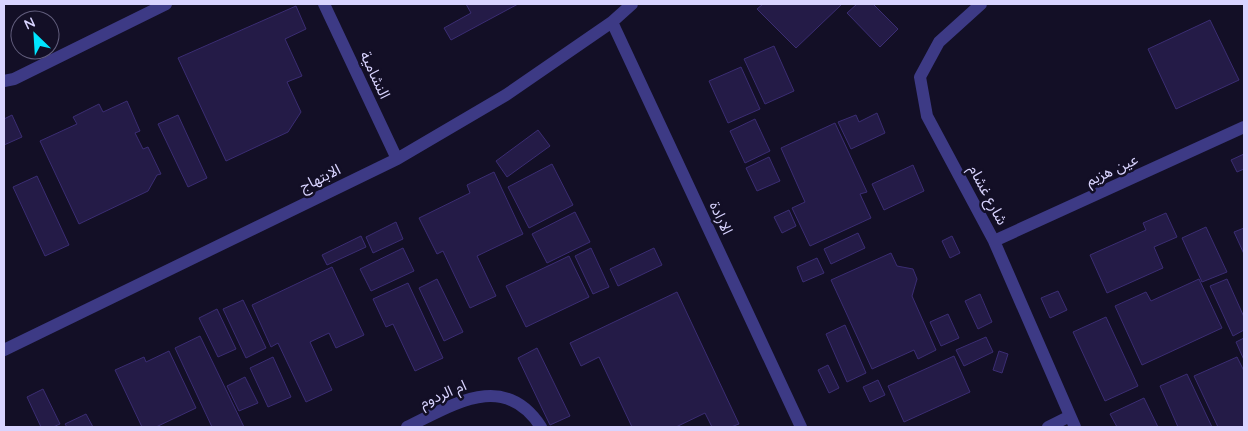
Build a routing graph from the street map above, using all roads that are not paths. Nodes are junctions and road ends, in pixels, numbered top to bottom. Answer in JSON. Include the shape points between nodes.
{"nodes":[{"id":1,"x":166,"y":4,"type":"edge"},
{"id":2,"x":324,"y":4,"type":"edge"},
{"id":3,"x":632,"y":4,"type":"edge"},
{"id":4,"x":981,"y":4,"type":"edge"},
{"id":5,"x":612,"y":22,"type":"junction"},
{"id":6,"x":4,"y":81,"type":"edge"},
{"id":7,"x":1244,"y":127,"type":"edge"},
{"id":8,"x":397,"y":159,"type":"junction"},
{"id":9,"x":994,"y":241,"type":"junction"},
{"id":10,"x":4,"y":350,"type":"edge"},
{"id":11,"x":1073,"y":422,"type":"edge"},
{"id":12,"x":407,"y":427,"type":"edge"},
{"id":13,"x":541,"y":427,"type":"edge"},
{"id":14,"x":801,"y":427,"type":"edge"},
{"id":15,"x":1048,"y":427,"type":"edge"}],
"edges":[{"from":1,"to":6,"type":"street"},
{"from":2,"to":8,"type":"street","name":"النشامية"},
{"from":3,"to":5,"type":"street","name":"الابتهاج"},
{"from":4,"to":9,"type":"street","name":"شارع غشام","via":[[939,42],[920,78],[927,116]]},
{"from":5,"to":8,"type":"street","name":"الابتهاج","via":[[506,95]]},
{"from":5,"to":14,"type":"street","name":"الارادة"},
{"from":7,"to":9,"type":"street","name":"عين هزيم"},
{"from":8,"to":10,"type":"street","name":"الابتهاج"},
{"from":9,"to":11,"type":"street","name":"شارع غشام"},
{"from":11,"to":15,"type":"street","name":"شارع غشام"},
{"from":12,"to":13,"type":"street","name":"ام الردوم","via":[[465,399],[487,395],[513,401],[532,413]]}]}
